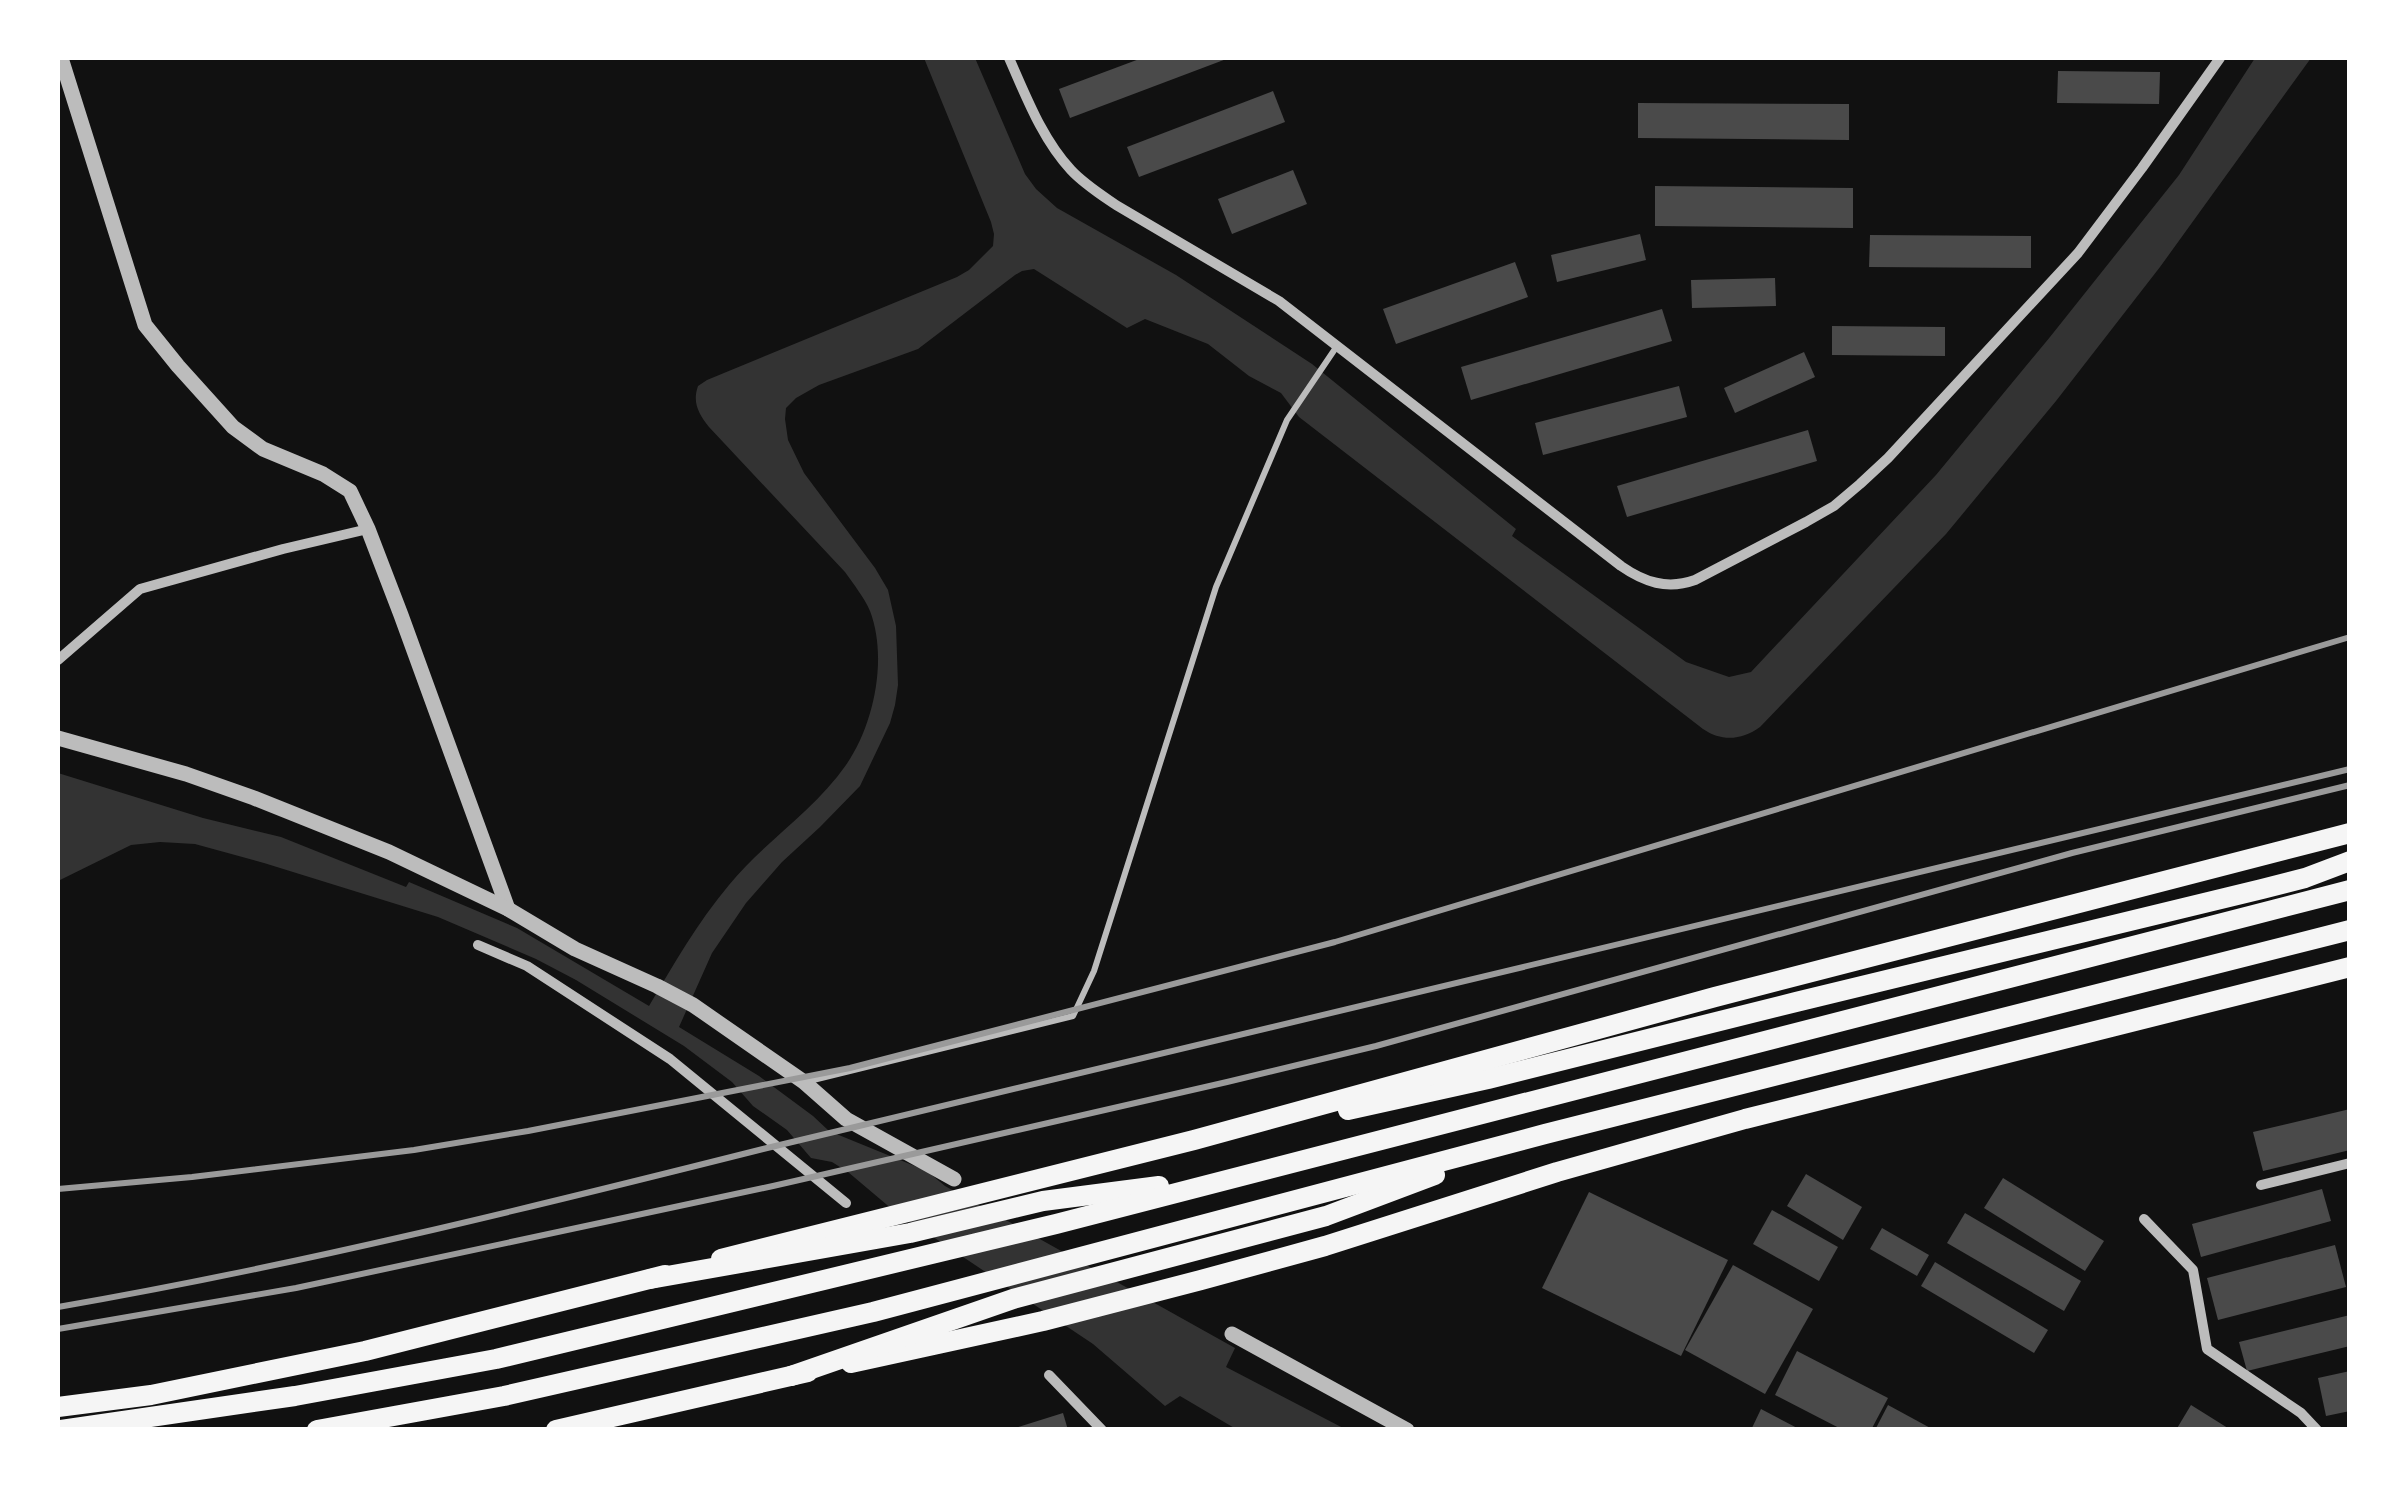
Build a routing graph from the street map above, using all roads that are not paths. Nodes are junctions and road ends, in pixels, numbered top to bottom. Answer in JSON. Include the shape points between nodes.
{"nodes":[{"id":1,"x":61,"y":58,"type":"edge"},
{"id":2,"x":1009,"y":58,"type":"edge"},
{"id":3,"x":2220,"y":58,"type":"edge"},
{"id":4,"x":1337,"y":346,"type":"junction"},
{"id":5,"x":368,"y":529,"type":"junction"},
{"id":6,"x":58,"y":660,"type":"edge"},
{"id":7,"x":58,"y":738,"type":"edge"},
{"id":8,"x":2350,"y":833,"type":"edge"},
{"id":9,"x":2350,"y":860,"type":"edge"},
{"id":10,"x":2350,"y":890,"type":"edge"},
{"id":11,"x":508,"y":909,"type":"junction"},
{"id":12,"x":2350,"y":930,"type":"edge"},
{"id":13,"x":478,"y":944,"type":"dead end"},
{"id":14,"x":2350,"y":967,"type":"edge"},
{"id":15,"x":804,"y":1082,"type":"junction"},
{"id":16,"x":1545,"y":1134,"type":"junction"},
{"id":17,"x":1194,"y":1140,"type":"junction"},
{"id":18,"x":2350,"y":1163,"type":"edge"},
{"id":19,"x":1244,"y":1174,"type":"junction"},
{"id":20,"x":954,"y":1179,"type":"dead end"},
{"id":21,"x":2261,"y":1185,"type":"dead end"},
{"id":22,"x":846,"y":1203,"type":"dead end"},
{"id":23,"x":2144,"y":1218,"type":"dead end"},
{"id":24,"x":650,"y":1279,"type":"junction"},
{"id":25,"x":1232,"y":1334,"type":"dead end"},
{"id":26,"x":1049,"y":1374,"type":"dead end"},
{"id":27,"x":790,"y":1376,"type":"junction"},
{"id":28,"x":151,"y":1394,"type":"junction"},
{"id":29,"x":129,"y":1398,"type":"junction"},
{"id":30,"x":62,"y":1406,"type":"edge"},
{"id":31,"x":61,"y":1430,"type":"edge"},
{"id":32,"x":134,"y":1430,"type":"edge"},
{"id":33,"x":156,"y":1430,"type":"edge"},
{"id":34,"x":317,"y":1430,"type":"edge"},
{"id":35,"x":556,"y":1430,"type":"edge"},
{"id":36,"x":1102,"y":1430,"type":"edge"},
{"id":37,"x":1407,"y":1430,"type":"edge"},
{"id":38,"x":2318,"y":1430,"type":"edge"}],
"edges":[{"from":1,"to":5,"type":"street","via":[[145,325],[233,426],[263,449],[350,491]]},
{"from":2,"to":4,"type":"street","via":[[1046,134],[1072,170],[1116,205],[1278,300]]},
{"from":3,"to":4,"type":"street","via":[[2104,221],[1888,458],[1834,506],[1685,584],[1658,584],[1633,574]]},
{"from":4,"to":15,"type":"lane","via":[[1292,410],[1216,587],[1094,972],[1073,1016]]},
{"from":5,"to":6,"type":"street","via":[[140,590]]},
{"from":5,"to":11,"type":"street"},
{"from":7,"to":11,"type":"street","via":[[254,798]]},
{"from":8,"to":17,"type":"main road"},
{"from":9,"to":17,"type":"main road","via":[[2262,890],[1488,1079]]},
{"from":10,"to":19,"type":"main road"},
{"from":11,"to":15,"type":"street","via":[[575,950],[693,1005]]},
{"from":12,"to":16,"type":"main road"},
{"from":13,"to":22,"type":"street","via":[[527,966],[670,1059]]},
{"from":14,"to":27,"type":"main road","via":[[1745,1119],[1200,1280]]},
{"from":15,"to":20,"type":"street","via":[[846,1119]]},
{"from":16,"to":27,"type":"main road","via":[[1326,1216],[1013,1299]]},
{"from":16,"to":34,"type":"main road","via":[[873,1312],[504,1396]]},
{"from":17,"to":24,"type":"main road"},
{"from":18,"to":21,"type":"street"},
{"from":19,"to":24,"type":"main road","via":[[1043,1201],[910,1234]]},
{"from":19,"to":31,"type":"main road","via":[[496,1359]]},
{"from":23,"to":38,"type":"street","via":[[2193,1270],[2207,1349]]},
{"from":24,"to":28,"type":"main road","via":[[364,1351]]},
{"from":25,"to":37,"type":"street"},
{"from":26,"to":36,"type":"street"},
{"from":27,"to":35,"type":"main road"},
{"from":28,"to":29,"type":"main road"},
{"from":28,"to":33,"type":"main road"},
{"from":29,"to":30,"type":"main road"},
{"from":29,"to":32,"type":"main road"}]}
